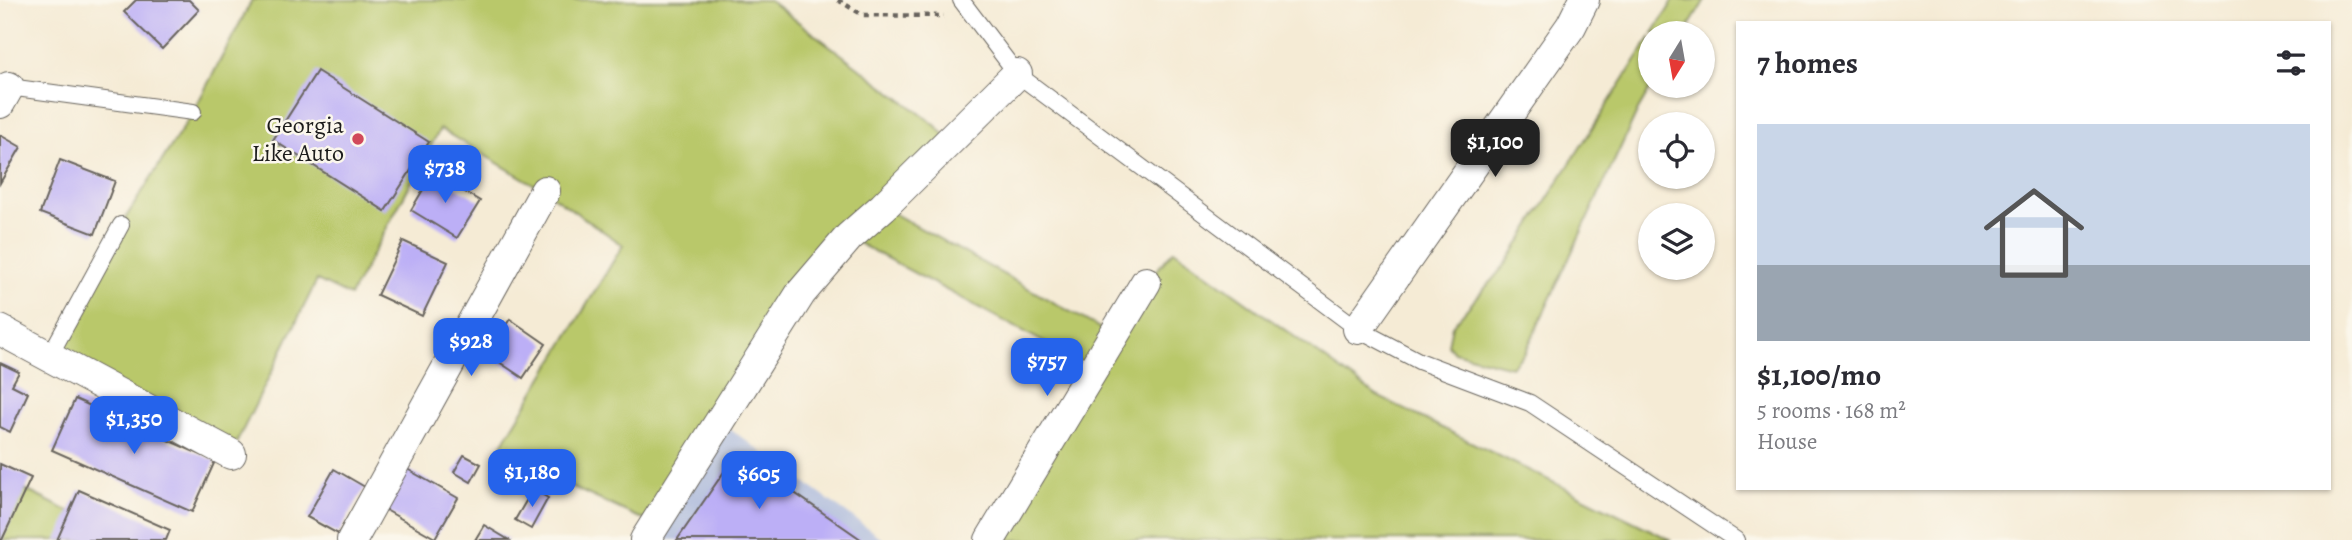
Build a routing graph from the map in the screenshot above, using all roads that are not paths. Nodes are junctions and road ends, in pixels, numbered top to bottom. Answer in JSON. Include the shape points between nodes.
{"nodes":[{"id":1,"x":961,"y":0,"type":"edge"},
{"id":2,"x":1584,"y":0,"type":"edge"},
{"id":3,"x":1017,"y":74,"type":"junction"},
{"id":4,"x":4,"y":95,"type":"edge"},
{"id":5,"x":193,"y":112,"type":"dead end"},
{"id":6,"x":545,"y":191,"type":"dead end"},
{"id":7,"x":121,"y":225,"type":"dead end"},
{"id":8,"x":1146,"y":282,"type":"dead end"},
{"id":9,"x":1358,"y":329,"type":"junction"},
{"id":10,"x":0,"y":331,"type":"edge"},
{"id":11,"x":49,"y":357,"type":"junction"},
{"id":12,"x":232,"y":454,"type":"dead end"},
{"id":13,"x":352,"y":540,"type":"edge"},
{"id":14,"x":645,"y":540,"type":"edge"},
{"id":15,"x":990,"y":540,"type":"edge"},
{"id":16,"x":1736,"y":540,"type":"edge"}],
"edges":[{"from":1,"to":3,"type":"lane"},
{"from":2,"to":9,"type":"street","via":[[1571,26]]},
{"from":3,"to":9,"type":"lane"},
{"from":3,"to":14,"type":"street","via":[[849,237],[801,293]]},
{"from":4,"to":5,"type":"lane"},
{"from":6,"to":13,"type":"street"},
{"from":7,"to":11,"type":"lane"},
{"from":8,"to":15,"type":"street"},
{"from":9,"to":16,"type":"lane","via":[[1419,361],[1530,403]]},
{"from":10,"to":11,"type":"street"},
{"from":11,"to":12,"type":"street"}]}
